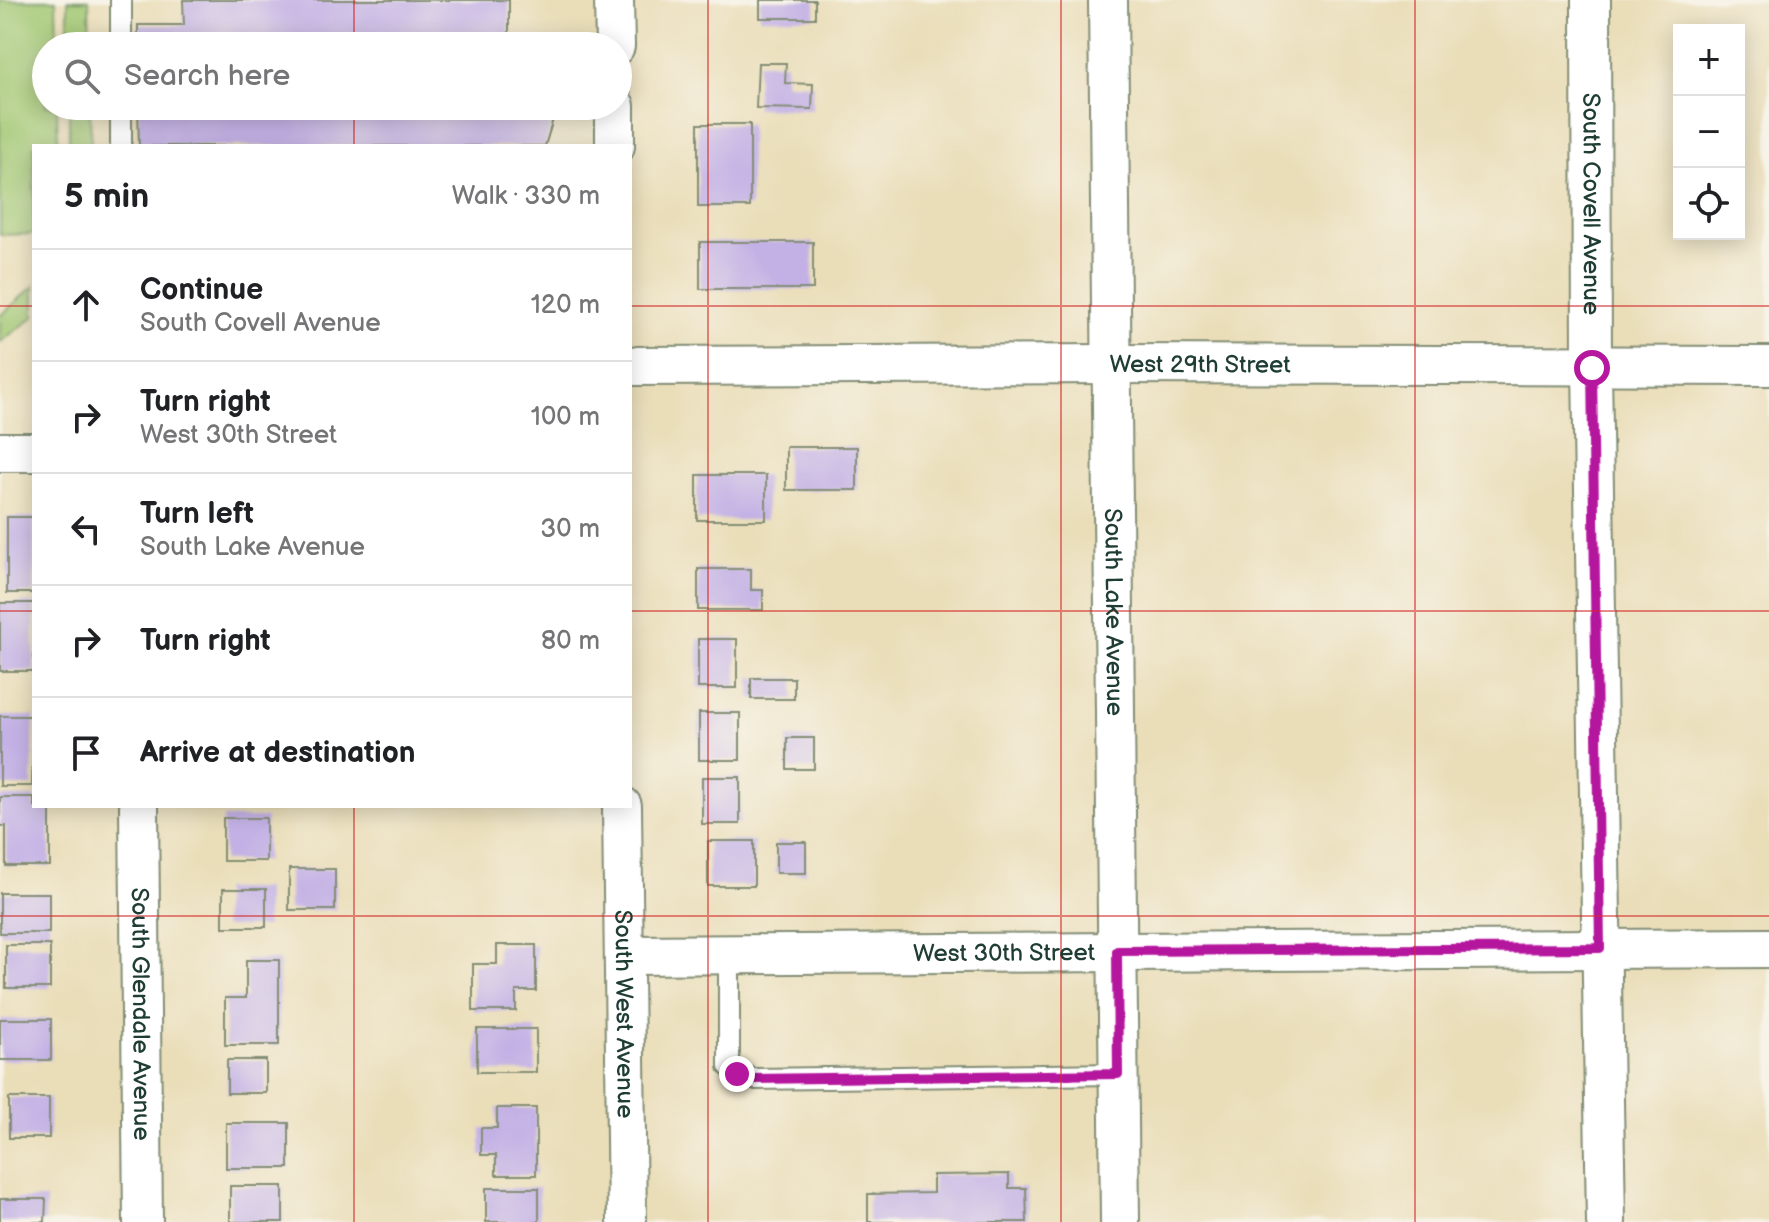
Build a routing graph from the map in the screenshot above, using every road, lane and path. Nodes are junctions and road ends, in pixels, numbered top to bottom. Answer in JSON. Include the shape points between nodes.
{"nodes":[{"id":1,"x":121,"y":0,"type":"edge"},
{"id":2,"x":614,"y":0,"type":"edge"},
{"id":3,"x":1108,"y":0,"type":"edge"},
{"id":4,"x":1591,"y":0,"type":"edge"},
{"id":5,"x":121,"y":32,"type":"edge"},
{"id":6,"x":615,"y":32,"type":"edge"},
{"id":7,"x":121,"y":120,"type":"edge"},
{"id":8,"x":615,"y":120,"type":"edge"},
{"id":9,"x":121,"y":144,"type":"edge"},
{"id":10,"x":615,"y":144,"type":"edge"},
{"id":11,"x":1111,"y":364,"type":"junction"},
{"id":12,"x":632,"y":366,"type":"edge"},
{"id":13,"x":1769,"y":366,"type":"edge"},
{"id":14,"x":1592,"y":368,"type":"junction"},
{"id":15,"x":0,"y":452,"type":"edge"},
{"id":16,"x":32,"y":452,"type":"edge"},
{"id":17,"x":139,"y":808,"type":"edge"},
{"id":18,"x":622,"y":808,"type":"edge"},
{"id":19,"x":1600,"y":948,"type":"junction"},
{"id":20,"x":1769,"y":948,"type":"edge"},
{"id":21,"x":1117,"y":951,"type":"junction"},
{"id":22,"x":729,"y":954,"type":"junction"},
{"id":23,"x":624,"y":955,"type":"junction"},
{"id":24,"x":1118,"y":1074,"type":"junction"},
{"id":25,"x":143,"y":1222,"type":"edge"},
{"id":26,"x":627,"y":1222,"type":"edge"},
{"id":27,"x":1120,"y":1222,"type":"edge"},
{"id":28,"x":1606,"y":1222,"type":"edge"}],
"edges":[{"from":1,"to":5,"type":"lane"},
{"from":2,"to":6,"type":"street"},
{"from":3,"to":11,"type":"street","name":"South Lake Avenue"},
{"from":4,"to":14,"type":"street","name":"South Covell Avenue"},
{"from":7,"to":9,"type":"lane"},
{"from":8,"to":10,"type":"street"},
{"from":11,"to":12,"type":"street","name":"West 29th Street"},
{"from":11,"to":14,"type":"street","name":"West 29th Street"},
{"from":11,"to":21,"type":"street","name":"South Lake Avenue"},
{"from":13,"to":14,"type":"street","name":"West 29th Street"},
{"from":14,"to":19,"type":"street","name":"South Covell Avenue"},
{"from":15,"to":16,"type":"street"},
{"from":17,"to":25,"type":"street","name":"South Glendale Avenue"},
{"from":18,"to":23,"type":"street","name":"South West Avenue"},
{"from":19,"to":20,"type":"street","name":"West 30th Street"},
{"from":19,"to":21,"type":"street","name":"West 30th Street"},
{"from":19,"to":28,"type":"street","name":"South Covell Avenue"},
{"from":21,"to":22,"type":"street","name":"West 30th Street"},
{"from":21,"to":24,"type":"street","name":"South Lake Avenue"},
{"from":22,"to":23,"type":"street","name":"West 30th Street"},
{"from":22,"to":24,"type":"lane","via":[[729,1066],[753,1079]]},
{"from":23,"to":26,"type":"street","name":"South West Avenue"},
{"from":24,"to":27,"type":"street","name":"South Lake Avenue"}]}
